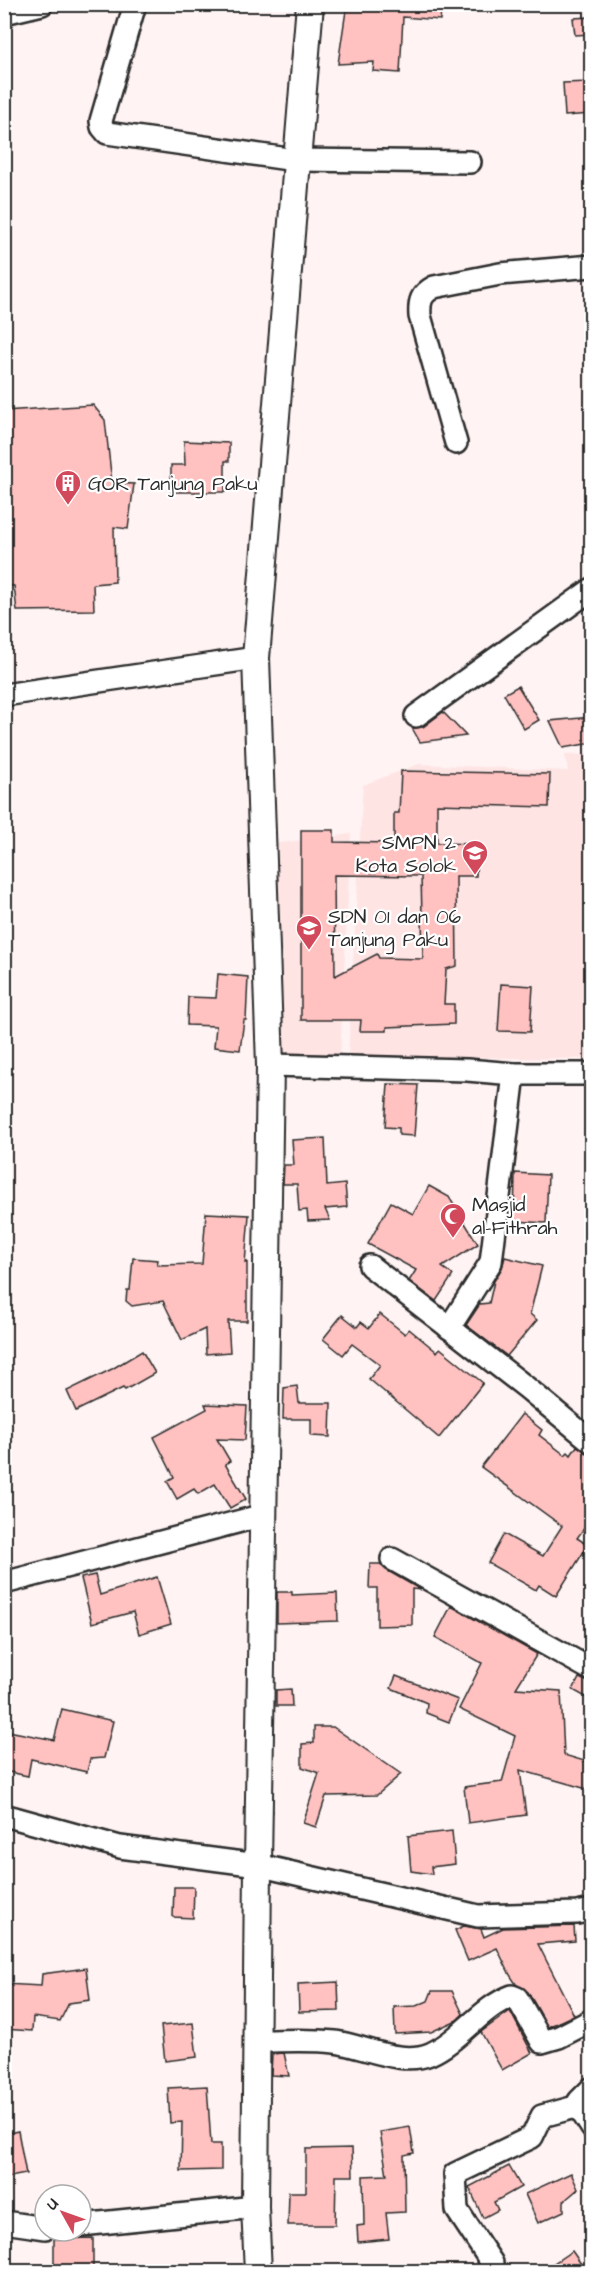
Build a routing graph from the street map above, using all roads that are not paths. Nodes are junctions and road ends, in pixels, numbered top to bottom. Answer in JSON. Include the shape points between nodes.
{"nodes":[{"id":1,"x":42,"y":4,"type":"edge"},
{"id":2,"x":135,"y":4,"type":"edge"},
{"id":3,"x":310,"y":4,"type":"edge"},
{"id":4,"x":4,"y":13,"type":"edge"},
{"id":5,"x":295,"y":160,"type":"junction"},
{"id":6,"x":470,"y":162,"type":"dead end"},
{"id":7,"x":591,"y":266,"type":"edge"},
{"id":8,"x":456,"y":443,"type":"dead end"},
{"id":9,"x":591,"y":589,"type":"edge"},
{"id":10,"x":256,"y":658,"type":"junction"},
{"id":11,"x":4,"y":695,"type":"edge"},
{"id":12,"x":416,"y":716,"type":"dead end"},
{"id":13,"x":270,"y":1065,"type":"junction"},
{"id":14,"x":514,"y":1074,"type":"junction"},
{"id":15,"x":591,"y":1074,"type":"edge"},
{"id":16,"x":370,"y":1266,"type":"dead end"},
{"id":17,"x":449,"y":1328,"type":"junction"},
{"id":18,"x":591,"y":1442,"type":"edge"},
{"id":19,"x":264,"y":1515,"type":"junction"},
{"id":20,"x":392,"y":1559,"type":"dead end"},
{"id":21,"x":4,"y":1583,"type":"edge"},
{"id":22,"x":591,"y":1670,"type":"edge"},
{"id":23,"x":4,"y":1815,"type":"edge"},
{"id":24,"x":258,"y":1865,"type":"junction"},
{"id":25,"x":591,"y":1910,"type":"edge"},
{"id":26,"x":591,"y":2020,"type":"edge"},
{"id":27,"x":257,"y":2041,"type":"junction"},
{"id":28,"x":591,"y":2088,"type":"edge"},
{"id":29,"x":579,"y":2106,"type":"junction"},
{"id":30,"x":591,"y":2128,"type":"edge"},
{"id":31,"x":255,"y":2207,"type":"junction"},
{"id":32,"x":4,"y":2222,"type":"edge"},
{"id":33,"x":93,"y":2224,"type":"edge"},
{"id":34,"x":33,"y":2226,"type":"edge"},
{"id":35,"x":492,"y":2263,"type":"dead end"},
{"id":36,"x":258,"y":2271,"type":"edge"}],
"edges":[{"from":1,"to":4,"type":"street"},
{"from":2,"to":5,"type":"street","via":[[101,121],[107,134]]},
{"from":3,"to":5,"type":"street"},
{"from":5,"to":6,"type":"street"},
{"from":5,"to":10,"type":"street"},
{"from":7,"to":8,"type":"street","via":[[500,274],[426,291],[420,299],[420,316]]},
{"from":9,"to":12,"type":"street"},
{"from":10,"to":11,"type":"street"},
{"from":10,"to":13,"type":"street"},
{"from":13,"to":14,"type":"street"},
{"from":13,"to":19,"type":"street"},
{"from":14,"to":15,"type":"street"},
{"from":14,"to":17,"type":"street","via":[[491,1262]]},
{"from":16,"to":17,"type":"street"},
{"from":17,"to":18,"type":"street"},
{"from":19,"to":21,"type":"street"},
{"from":19,"to":24,"type":"street"},
{"from":20,"to":22,"type":"street"},
{"from":23,"to":24,"type":"street","via":[[120,1846]]},
{"from":24,"to":25,"type":"street","via":[[478,1916]]},
{"from":24,"to":27,"type":"street"},
{"from":26,"to":27,"type":"street","via":[[542,2042],[513,1996],[475,2019],[454,2040],[426,2055],[401,2057],[336,2043]]},
{"from":27,"to":31,"type":"street"},
{"from":28,"to":29,"type":"street","via":[[581,2097]]},
{"from":29,"to":30,"type":"street"},
{"from":29,"to":35,"type":"street","via":[[540,2117],[532,2137],[455,2174],[457,2210]]},
{"from":31,"to":33,"type":"street"},
{"from":31,"to":36,"type":"street"},
{"from":32,"to":34,"type":"street"}]}
